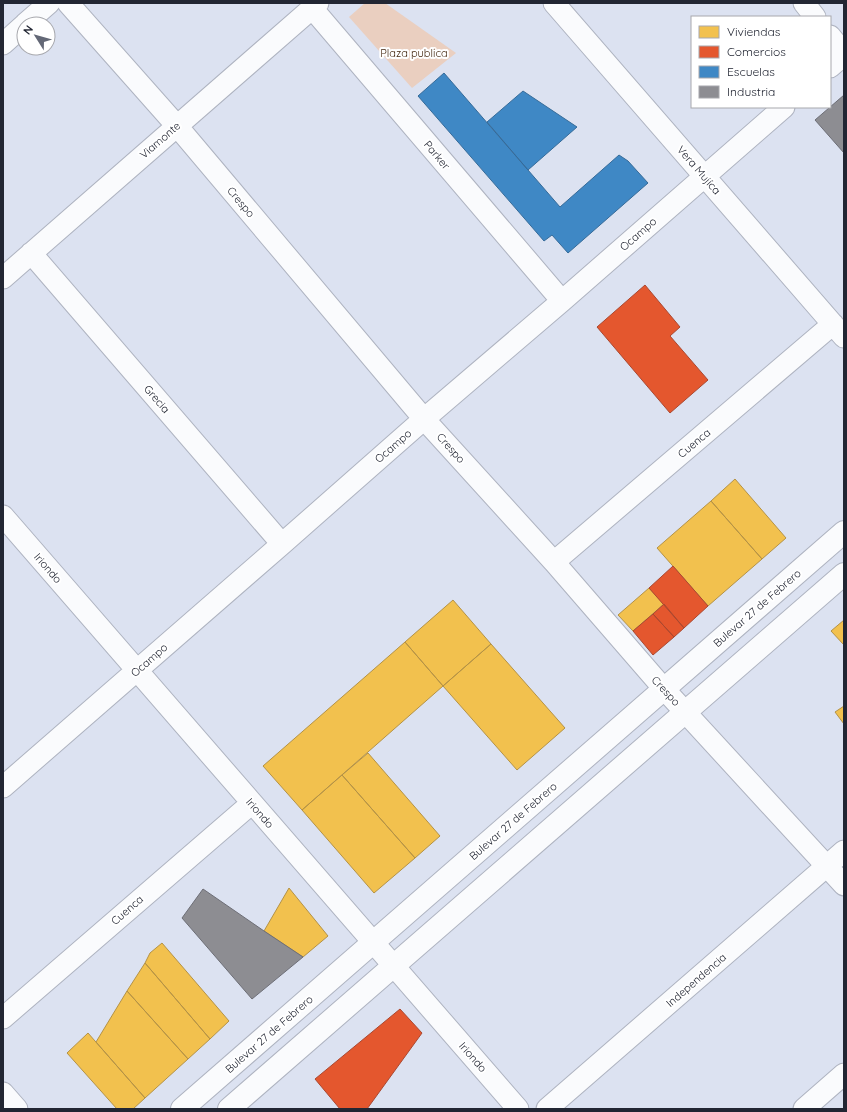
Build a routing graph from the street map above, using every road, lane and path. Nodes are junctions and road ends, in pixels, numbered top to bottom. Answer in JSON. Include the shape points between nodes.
{"nodes":[{"id":1,"x":49,"y":3,"type":"edge"},
{"id":2,"x":68,"y":3,"type":"edge"},
{"id":3,"x":554,"y":3,"type":"edge"},
{"id":4,"x":804,"y":3,"type":"edge"},
{"id":5,"x":315,"y":6,"type":"edge"},
{"id":6,"x":35,"y":16,"type":"edge"},
{"id":7,"x":814,"y":16,"type":"edge"},
{"id":8,"x":16,"y":33,"type":"edge"},
{"id":9,"x":831,"y":37,"type":"edge"},
{"id":10,"x":3,"y":44,"type":"edge"},
{"id":11,"x":844,"y":54,"type":"edge"},
{"id":12,"x":831,"y":66,"type":"edge"},
{"id":13,"x":783,"y":108,"type":"edge"},
{"id":14,"x":177,"y":126,"type":"junction"},
{"id":15,"x":704,"y":176,"type":"junction"},
{"id":16,"x":31,"y":253,"type":"junction"},
{"id":17,"x":3,"y":278,"type":"edge"},
{"id":18,"x":562,"y":301,"type":"junction"},
{"id":19,"x":839,"y":330,"type":"edge"},
{"id":20,"x":424,"y":419,"type":"junction"},
{"id":21,"x":3,"y":516,"type":"edge"},
{"id":22,"x":844,"y":532,"type":"edge"},
{"id":23,"x":282,"y":544,"type":"junction"},
{"id":24,"x":554,"y":562,"type":"junction"},
{"id":25,"x":844,"y":574,"type":"edge"},
{"id":26,"x":137,"y":671,"type":"junction"},
{"id":27,"x":664,"y":689,"type":"junction"},
{"id":28,"x":686,"y":712,"type":"junction"},
{"id":29,"x":3,"y":787,"type":"edge"},
{"id":30,"x":252,"y":803,"type":"junction"},
{"id":31,"x":844,"y":851,"type":"edge"},
{"id":32,"x":827,"y":866,"type":"junction"},
{"id":33,"x":844,"y":885,"type":"edge"},
{"id":34,"x":374,"y":944,"type":"junction"},
{"id":35,"x":394,"y":966,"type":"junction"},
{"id":36,"x":3,"y":1018,"type":"edge"},
{"id":37,"x":844,"y":1074,"type":"edge"},
{"id":38,"x":3,"y":1093,"type":"edge"},
{"id":39,"x":17,"y":1109,"type":"edge"},
{"id":40,"x":182,"y":1109,"type":"edge"},
{"id":41,"x":229,"y":1109,"type":"edge"},
{"id":42,"x":518,"y":1109,"type":"edge"},
{"id":43,"x":547,"y":1109,"type":"edge"},
{"id":44,"x":804,"y":1109,"type":"edge"}],
"edges":[{"from":1,"to":6,"type":"street"},
{"from":2,"to":14,"type":"street","name":"Crespo"},
{"from":3,"to":15,"type":"street","name":"Vera Mujíca"},
{"from":4,"to":7,"type":"street"},
{"from":5,"to":14,"type":"street","name":"Viamonte"},
{"from":5,"to":18,"type":"street","name":"Parker"},
{"from":8,"to":10,"type":"street"},
{"from":9,"to":11,"type":"street"},
{"from":11,"to":12,"type":"street"},
{"from":13,"to":15,"type":"street","name":"Ocampo"},
{"from":14,"to":16,"type":"street","name":"Viamonte"},
{"from":14,"to":20,"type":"street","name":"Crespo"},
{"from":15,"to":18,"type":"street","name":"Ocampo"},
{"from":15,"to":19,"type":"street","name":"Vera Mujíca"},
{"from":16,"to":17,"type":"street","name":"Viamonte"},
{"from":16,"to":23,"type":"street","name":"Grecia"},
{"from":18,"to":20,"type":"street","name":"Ocampo"},
{"from":19,"to":24,"type":"street","name":"Cuenca"},
{"from":20,"to":23,"type":"street","name":"Ocampo"},
{"from":20,"to":24,"type":"street","name":"Crespo"},
{"from":21,"to":26,"type":"street","name":"Iriondo"},
{"from":22,"to":27,"type":"main road","name":"Bulevar 27 de Febrero"},
{"from":23,"to":26,"type":"street","name":"Ocampo"},
{"from":24,"to":27,"type":"street","name":"Crespo"},
{"from":25,"to":28,"type":"main road"},
{"from":26,"to":29,"type":"street","name":"Ocampo"},
{"from":26,"to":30,"type":"street","name":"Iriondo"},
{"from":27,"to":28,"type":"street","name":"Crespo"},
{"from":27,"to":34,"type":"main road","name":"Bulevar 27 de Febrero"},
{"from":28,"to":32,"type":"street","name":"Crespo"},
{"from":28,"to":35,"type":"main road"},
{"from":30,"to":34,"type":"street","name":"Iriondo"},
{"from":30,"to":36,"type":"street","name":"Cuenca"},
{"from":31,"to":32,"type":"street","name":"Independencia"},
{"from":32,"to":33,"type":"street","name":"Crespo"},
{"from":32,"to":43,"type":"street","name":"Independencia"},
{"from":34,"to":35,"type":"street","name":"Iriondo"},
{"from":34,"to":40,"type":"main road","name":"Bulevar 27 de Febrero"},
{"from":35,"to":41,"type":"main road"},
{"from":35,"to":42,"type":"street","name":"Iriondo"},
{"from":37,"to":44,"type":"street"},
{"from":38,"to":39,"type":"street"}]}
